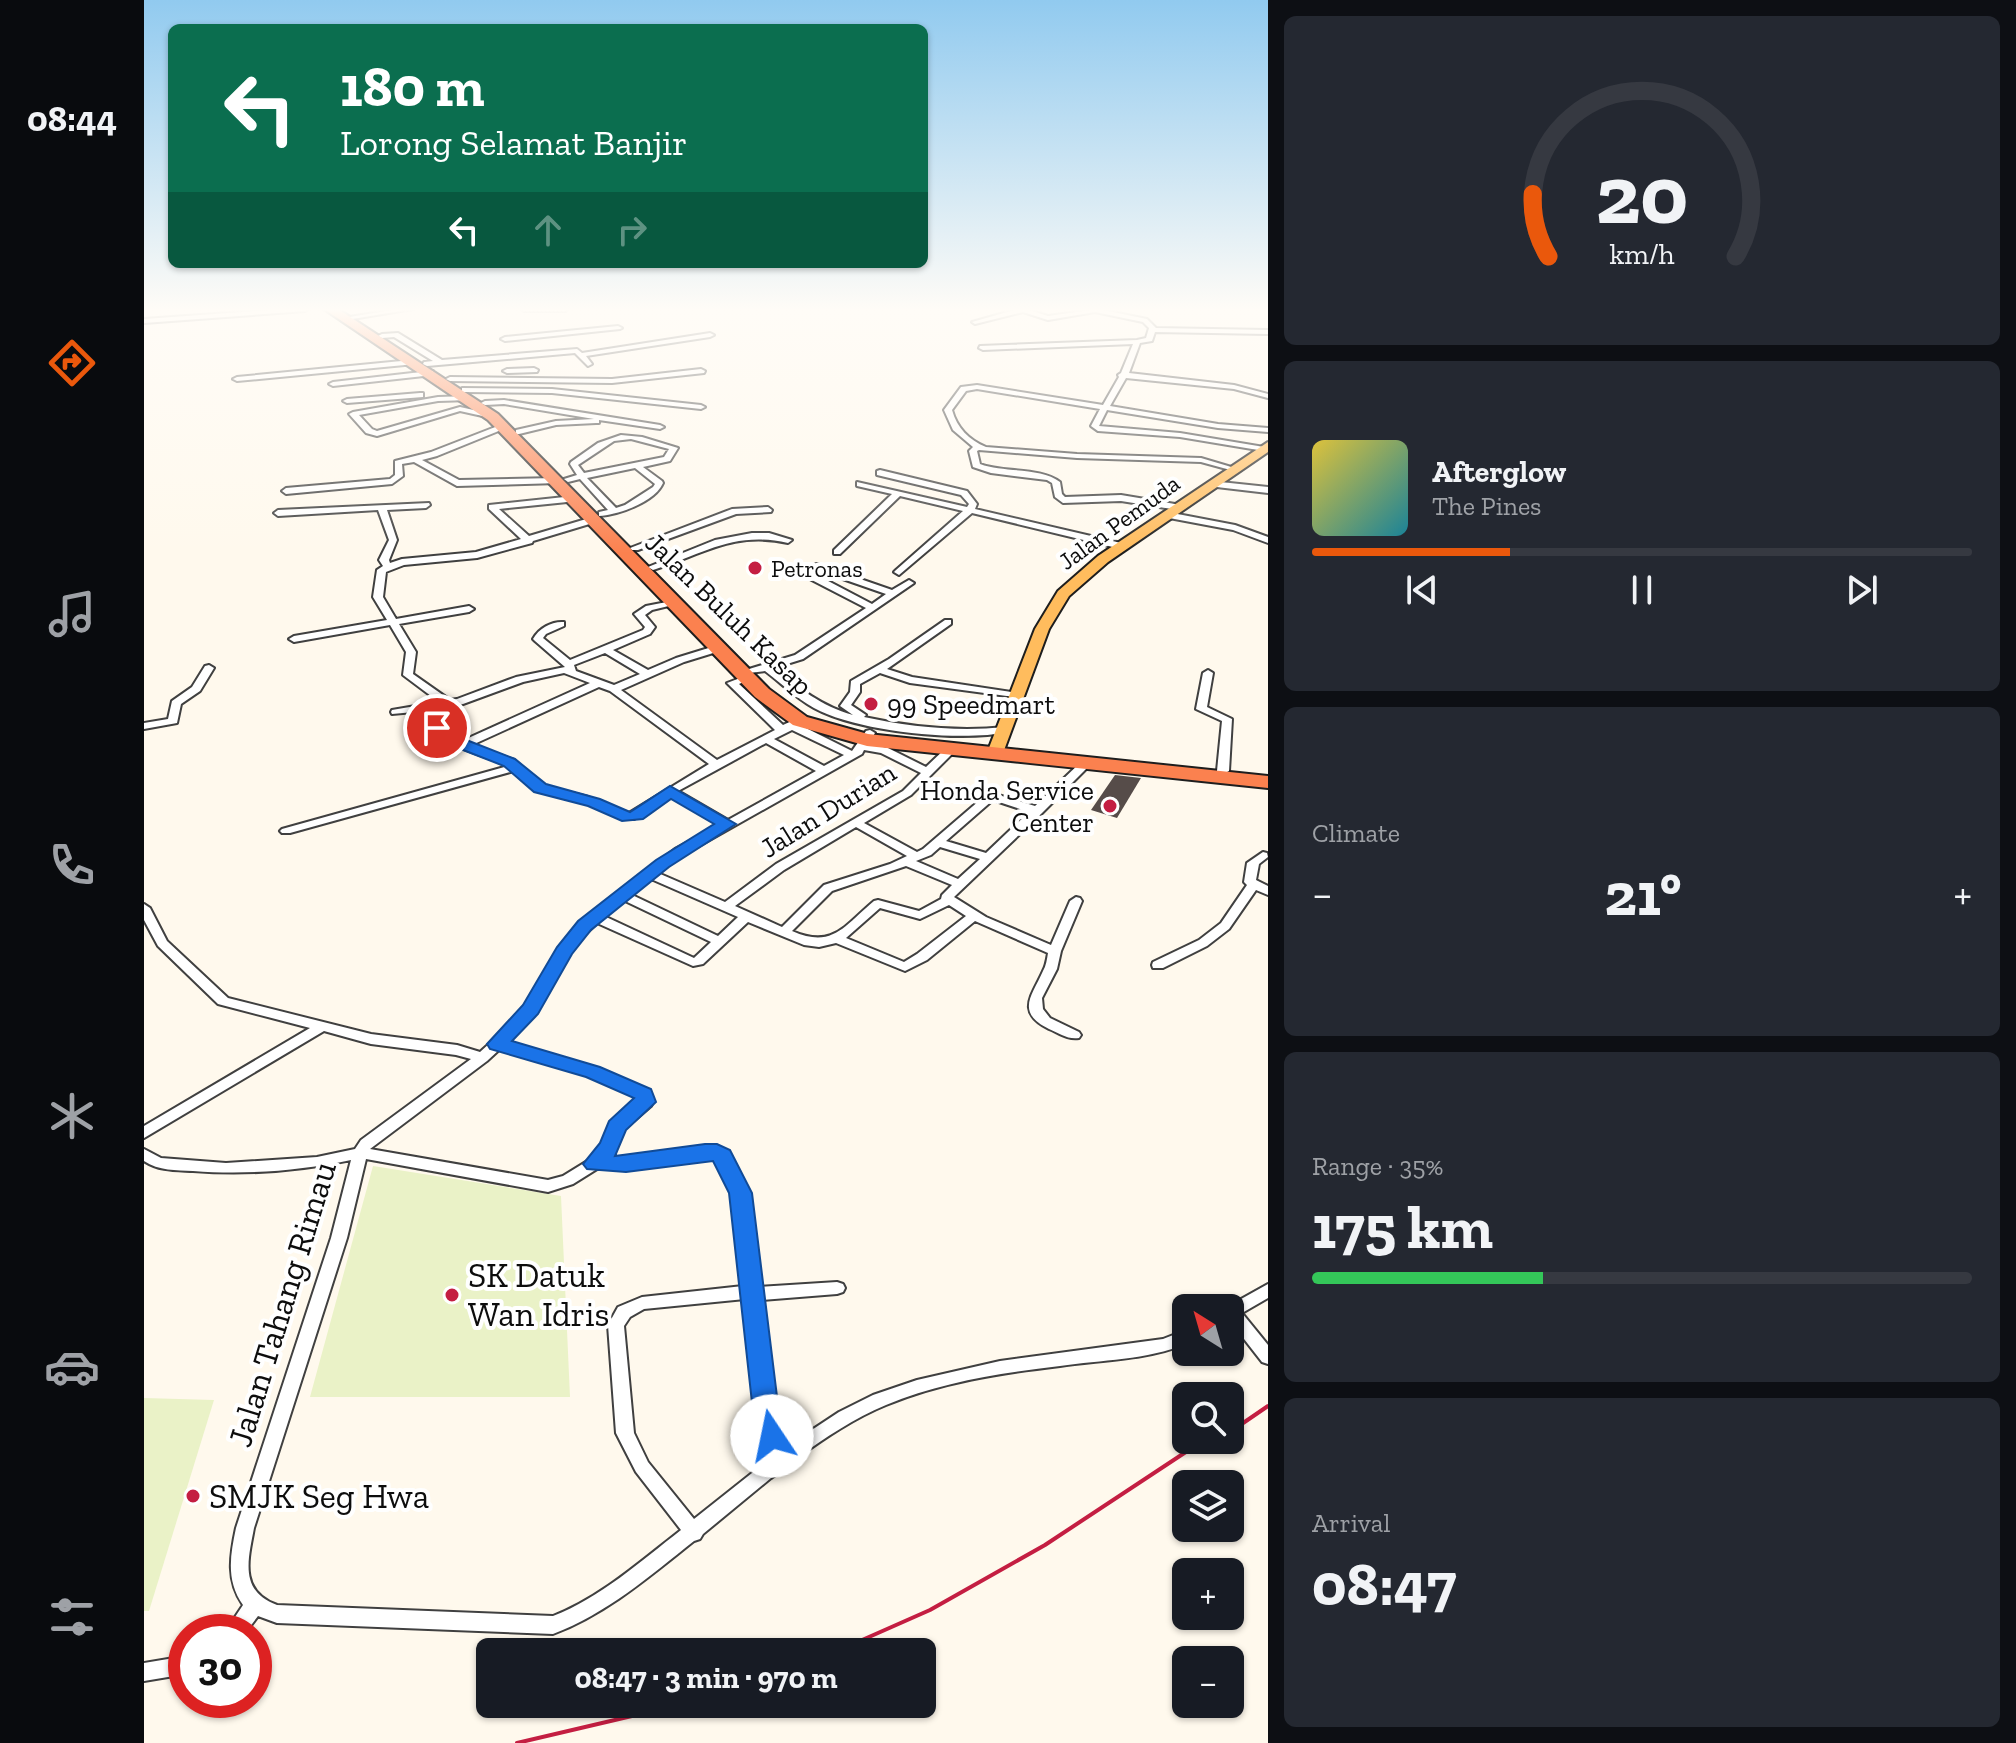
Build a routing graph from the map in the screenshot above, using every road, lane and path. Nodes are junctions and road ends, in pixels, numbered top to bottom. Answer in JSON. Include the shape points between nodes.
{"nodes":[{"id":1,"x":458,"y":390,"type":"edge"},
{"id":2,"x":537,"y":390,"type":"edge"},
{"id":3,"x":966,"y":390,"type":"edge"},
{"id":4,"x":985,"y":390,"type":"edge"},
{"id":5,"x":1113,"y":390,"type":"edge"},
{"id":6,"x":1247,"y":390,"type":"edge"},
{"id":7,"x":573,"y":392,"type":"joint"},
{"id":8,"x":1268,"y":396,"type":"edge"},
{"id":9,"x":347,"y":401,"type":"dead end"},
{"id":10,"x":476,"y":404,"type":"junction"},
{"id":11,"x":701,"y":407,"type":"dead end"},
{"id":12,"x":1104,"y":407,"type":"junction"},
{"id":13,"x":615,"y":421,"type":"junction"},
{"id":14,"x":660,"y":427,"type":"dead end"},
{"id":15,"x":1268,"y":430,"type":"edge"},
{"id":16,"x":977,"y":447,"type":"junction"},
{"id":17,"x":1266,"y":448,"type":"edge"},
{"id":18,"x":415,"y":459,"type":"junction"},
{"id":19,"x":637,"y":466,"type":"junction"},
{"id":20,"x":1234,"y":469,"type":"junction"},
{"id":21,"x":880,"y":473,"type":"dead end"},
{"id":22,"x":567,"y":483,"type":"junction"},
{"id":23,"x":860,"y":484,"type":"dead end"},
{"id":24,"x":1211,"y":484,"type":"junction"},
{"id":25,"x":1268,"y":490,"type":"edge"},
{"id":26,"x":286,"y":491,"type":"dead end"},
{"id":27,"x":898,"y":493,"type":"junction"},
{"id":28,"x":426,"y":505,"type":"dead end"},
{"id":29,"x":382,"y":509,"type":"junction"},
{"id":30,"x":768,"y":510,"type":"dead end"},
{"id":31,"x":970,"y":510,"type":"junction"},
{"id":32,"x":1172,"y":511,"type":"junction"},
{"id":33,"x":278,"y":513,"type":"dead end"},
{"id":34,"x":603,"y":515,"type":"junction"},
{"id":35,"x":788,"y":540,"type":"dead end"},
{"id":36,"x":1268,"y":540,"type":"edge"},
{"id":37,"x":529,"y":541,"type":"junction"},
{"id":38,"x":1121,"y":546,"type":"junction"},
{"id":39,"x":635,"y":548,"type":"junction"},
{"id":40,"x":837,"y":552,"type":"dead end"},
{"id":41,"x":387,"y":566,"type":"junction"},
{"id":42,"x":653,"y":567,"type":"junction"},
{"id":43,"x":899,"y":572,"type":"dead end"},
{"id":44,"x":854,"y":580,"type":"junction"},
{"id":45,"x":909,"y":583,"type":"dead end"},
{"id":46,"x":839,"y":591,"type":"junction"},
{"id":47,"x":894,"y":594,"type":"junction"},
{"id":48,"x":674,"y":602,"type":"junction"},
{"id":49,"x":873,"y":608,"type":"junction"},
{"id":50,"x":469,"y":609,"type":"dead end"},
{"id":51,"x":393,"y":622,"type":"junction"},
{"id":52,"x":948,"y":622,"type":"dead end"},
{"id":53,"x":561,"y":624,"type":"dead end"},
{"id":54,"x":294,"y":639,"type":"dead end"},
{"id":55,"x":719,"y":648,"type":"junction"},
{"id":56,"x":605,"y":649,"type":"junction"},
{"id":57,"x":570,"y":667,"type":"junction"},
{"id":58,"x":209,"y":668,"type":"dead end"},
{"id":59,"x":879,"y":669,"type":"junction"},
{"id":60,"x":756,"y":672,"type":"junction"},
{"id":61,"x":1208,"y":673,"type":"dead end"},
{"id":62,"x":647,"y":674,"type":"junction"},
{"id":63,"x":596,"y":684,"type":"junction"},
{"id":64,"x":614,"y":689,"type":"junction"},
{"id":65,"x":1018,"y":696,"type":"junction"},
{"id":66,"x":449,"y":704,"type":"junction"},
{"id":67,"x":429,"y":707,"type":"junction"},
{"id":68,"x":396,"y":712,"type":"dead end"},
{"id":69,"x":144,"y":726,"type":"edge"},
{"id":70,"x":792,"y":726,"type":"junction"},
{"id":71,"x":766,"y":739,"type":"junction"},
{"id":72,"x":866,"y":739,"type":"junction"},
{"id":73,"x":999,"y":743,"type":"junction"},
{"id":74,"x":463,"y":745,"type":"junction"},
{"id":75,"x":951,"y":749,"type":"junction"},
{"id":76,"x":1086,"y":763,"type":"junction"},
{"id":77,"x":717,"y":765,"type":"junction"},
{"id":78,"x":515,"y":767,"type":"junction"},
{"id":79,"x":823,"y":770,"type":"junction"},
{"id":80,"x":1223,"y":771,"type":"junction"},
{"id":81,"x":929,"y":773,"type":"junction"},
{"id":82,"x":1268,"y":776,"type":"edge"},
{"id":83,"x":1268,"y":782,"type":"edge"},
{"id":84,"x":670,"y":791,"type":"junction"},
{"id":85,"x":1038,"y":811,"type":"junction"},
{"id":86,"x":855,"y":822,"type":"junction"},
{"id":87,"x":727,"y":824,"type":"junction"},
{"id":88,"x":286,"y":831,"type":"dead end"},
{"id":89,"x":940,"y":843,"type":"junction"},
{"id":90,"x":1263,"y":856,"type":"dead end"},
{"id":91,"x":987,"y":857,"type":"junction"},
{"id":92,"x":912,"y":860,"type":"junction"},
{"id":93,"x":649,"y":874,"type":"junction"},
{"id":94,"x":959,"y":884,"type":"junction"},
{"id":95,"x":1253,"y":885,"type":"junction"},
{"id":96,"x":1268,"y":891,"type":"edge"},
{"id":97,"x":622,"y":895,"type":"junction"},
{"id":98,"x":947,"y":901,"type":"junction"},
{"id":99,"x":1076,"y":901,"type":"dead end"},
{"id":100,"x":726,"y":907,"type":"junction"},
{"id":101,"x":144,"y":908,"type":"edge"},
{"id":102,"x":747,"y":916,"type":"junction"},
{"id":103,"x":973,"y":916,"type":"junction"},
{"id":104,"x":595,"y":917,"type":"junction"},
{"id":105,"x":784,"y":932,"type":"junction"},
{"id":106,"x":837,"y":939,"type":"junction"},
{"id":107,"x":720,"y":942,"type":"junction"},
{"id":108,"x":1055,"y":951,"type":"junction"},
{"id":109,"x":1158,"y":965,"type":"dead end"},
{"id":110,"x":323,"y":1026,"type":"junction"},
{"id":111,"x":1074,"y":1035,"type":"dead end"},
{"id":112,"x":498,"y":1044,"type":"junction"},
{"id":113,"x":482,"y":1058,"type":"junction"},
{"id":114,"x":144,"y":1133,"type":"edge"},
{"id":115,"x":360,"y":1153,"type":"junction"},
{"id":116,"x":144,"y":1154,"type":"edge"},
{"id":117,"x":594,"y":1164,"type":"junction"},
{"id":118,"x":151,"y":1166,"type":"edge"},
{"id":119,"x":837,"y":1288,"type":"dead end"},
{"id":120,"x":1268,"y":1290,"type":"edge"},
{"id":121,"x":751,"y":1293,"type":"junction"},
{"id":122,"x":1244,"y":1305,"type":"edge"},
{"id":123,"x":1244,"y":1328,"type":"edge"},
{"id":124,"x":1172,"y":1343,"type":"edge"},
{"id":125,"x":1268,"y":1357,"type":"edge"},
{"id":126,"x":788,"y":1457,"type":"junction"},
{"id":127,"x":694,"y":1533,"type":"junction"},
{"id":128,"x":255,"y":1605,"type":"junction"},
{"id":129,"x":248,"y":1614,"type":"edge"},
{"id":130,"x":168,"y":1668,"type":"edge"},
{"id":131,"x":144,"y":1672,"type":"edge"}],
"edges":[{"from":1,"to":10,"type":"highway","name":"Jalan Buluh Kasap"},
{"from":2,"to":10,"type":"street"},
{"from":3,"to":16,"type":"street","via":[[948,415]]},
{"from":4,"to":12,"type":"street"},
{"from":5,"to":12,"type":"street"},
{"from":6,"to":8,"type":"street"},
{"from":7,"to":10,"type":"street"},
{"from":7,"to":11,"type":"street"},
{"from":9,"to":10,"type":"street"},
{"from":10,"to":10,"type":"street","via":[[438,399],[353,414],[377,434]]},
{"from":10,"to":13,"type":"street","via":[[504,402]]},
{"from":10,"to":13,"type":"street","via":[[556,423]]},
{"from":10,"to":18,"type":"street"},
{"from":10,"to":22,"type":"highway","name":"Jalan Buluh Kasap"},
{"from":12,"to":15,"type":"street"},
{"from":12,"to":17,"type":"street","via":[[1095,426],[1103,430]]},
{"from":13,"to":14,"type":"street"},
{"from":16,"to":20,"type":"street","via":[[1201,460]]},
{"from":16,"to":32,"type":"street","via":[[976,465],[1053,479],[1063,500],[1121,498]]},
{"from":17,"to":20,"type":"main road","name":"Jalan Pemuda"},
{"from":18,"to":22,"type":"street","via":[[457,483]]},
{"from":18,"to":26,"type":"street","via":[[396,465],[399,476],[392,481]]},
{"from":19,"to":22,"type":"street"},
{"from":19,"to":22,"type":"street","via":[[670,458],[674,449],[628,435],[615,437],[574,464]]},
{"from":19,"to":34,"type":"street","via":[[659,486],[628,507]]},
{"from":20,"to":24,"type":"main road","name":"Jalan Pemuda"},
{"from":21,"to":31,"type":"street","via":[[964,493],[972,499]]},
{"from":22,"to":34,"type":"highway","name":"Jalan Buluh Kasap"},
{"from":22,"to":34,"type":"street"},
{"from":22,"to":37,"type":"street","via":[[492,507]]},
{"from":23,"to":27,"type":"street"},
{"from":24,"to":25,"type":"street"},
{"from":24,"to":32,"type":"main road","name":"Jalan Pemuda"},
{"from":27,"to":31,"type":"street"},
{"from":27,"to":40,"type":"street"},
{"from":28,"to":29,"type":"street"},
{"from":29,"to":33,"type":"street"},
{"from":29,"to":41,"type":"street","via":[[393,540],[384,560]]},
{"from":30,"to":39,"type":"street","via":[[726,513]]},
{"from":31,"to":38,"type":"street"},
{"from":31,"to":43,"type":"street"},
{"from":32,"to":36,"type":"street"},
{"from":32,"to":38,"type":"main road","name":"Jalan Pemuda"},
{"from":34,"to":37,"type":"street"},
{"from":34,"to":39,"type":"highway","name":"Jalan Buluh Kasap"},
{"from":34,"to":48,"type":"highway","name":"Jalan Buluh Kasap"},
{"from":35,"to":42,"type":"street","via":[[754,534]]},
{"from":37,"to":41,"type":"street","via":[[470,556]]},
{"from":38,"to":65,"type":"main road","name":"Jalan Pemuda","via":[[1081,576],[1056,604]]},
{"from":39,"to":42,"type":"highway","name":"Jalan Buluh Kasap"},
{"from":41,"to":51,"type":"street","via":[[377,591]]},
{"from":42,"to":60,"type":"highway","name":"Jalan Buluh Kasap"},
{"from":44,"to":46,"type":"street"},
{"from":44,"to":46,"type":"street","via":[[817,567],[806,571]]},
{"from":44,"to":47,"type":"street"},
{"from":45,"to":47,"type":"street"},
{"from":46,"to":49,"type":"street"},
{"from":47,"to":49,"type":"street"},
{"from":48,"to":55,"type":"highway","name":"Jalan Buluh Kasap"},
{"from":48,"to":56,"type":"street","via":[[641,612],[639,617],[651,629]]},
{"from":49,"to":60,"type":"street","via":[[799,657]]},
{"from":50,"to":51,"type":"street"},
{"from":51,"to":54,"type":"street"},
{"from":51,"to":66,"type":"street","via":[[411,652],[408,675]]},
{"from":52,"to":59,"type":"street"},
{"from":53,"to":57,"type":"street","via":[[538,639]]},
{"from":55,"to":60,"type":"highway","name":"Jalan Buluh Kasap"},
{"from":55,"to":62,"type":"street"},
{"from":56,"to":57,"type":"street"},
{"from":56,"to":62,"type":"street"},
{"from":57,"to":63,"type":"street"},
{"from":57,"to":66,"type":"street"},
{"from":58,"to":69,"type":"street","via":[[196,689],[176,703],[173,721]]},
{"from":59,"to":65,"type":"street","via":[[920,682]]},
{"from":59,"to":72,"type":"street","via":[[855,683],[845,706]]},
{"from":60,"to":70,"type":"highway","name":"Jalan Buluh Kasap"},
{"from":60,"to":72,"type":"highway","name":"Jalan Buluh Kasap","via":[[781,698],[812,718]]},
{"from":61,"to":80,"type":"street","via":[[1201,709],[1227,719]]},
{"from":62,"to":64,"type":"street"},
{"from":63,"to":64,"type":"street"},
{"from":63,"to":74,"type":"street"},
{"from":64,"to":77,"type":"street"},
{"from":65,"to":73,"type":"main road","name":"Jalan Pemuda"},
{"from":66,"to":67,"type":"street"},
{"from":67,"to":68,"type":"street"},
{"from":67,"to":74,"type":"street","via":[[437,728]]},
{"from":70,"to":71,"type":"street"},
{"from":70,"to":72,"type":"highway","name":"Jalan Buluh Kasap"},
{"from":71,"to":77,"type":"street"},
{"from":71,"to":79,"type":"street"},
{"from":72,"to":73,"type":"highway","name":"Jalan Buluh Kasap"},
{"from":72,"to":75,"type":"highway","name":"Jalan Buluh Kasap"},
{"from":72,"to":79,"type":"street","name":"Jalan Tahang Rimau"},
{"from":72,"to":81,"type":"street"},
{"from":73,"to":75,"type":"highway","name":"Jalan Buluh Kasap"},
{"from":73,"to":76,"type":"highway","name":"Jalan Buluh Kasap"},
{"from":73,"to":80,"type":"highway","name":"Jalan Buluh Kasap"},
{"from":74,"to":78,"type":"street"},
{"from":75,"to":81,"type":"street","name":"Jalan Durian"},
{"from":76,"to":83,"type":"highway","name":"Jalan Buluh Kasap"},
{"from":76,"to":85,"type":"street"},
{"from":77,"to":84,"type":"street"},
{"from":78,"to":84,"type":"street","via":[[540,788],[628,817]]},
{"from":78,"to":88,"type":"street"},
{"from":79,"to":87,"type":"street","name":"Jalan Tahang Rimau"},
{"from":80,"to":82,"type":"highway","name":"Jalan Buluh Kasap"},
{"from":81,"to":86,"type":"street","name":"Jalan Durian"},
{"from":84,"to":87,"type":"street"},
{"from":85,"to":89,"type":"street","via":[[991,796]]},
{"from":85,"to":91,"type":"street"},
{"from":86,"to":92,"type":"street"},
{"from":86,"to":100,"type":"street","name":"Jalan Durian"},
{"from":87,"to":93,"type":"street","name":"Jalan Tahang Rimau"},
{"from":89,"to":91,"type":"street"},
{"from":89,"to":92,"type":"street"},
{"from":90,"to":95,"type":"street","via":[[1253,863]]},
{"from":91,"to":94,"type":"street"},
{"from":92,"to":94,"type":"street"},
{"from":92,"to":105,"type":"street","via":[[828,888]]},
{"from":93,"to":97,"type":"street","name":"Jalan Tahang Rimau"},
{"from":93,"to":100,"type":"street"},
{"from":94,"to":98,"type":"street","via":[[947,894]]},
{"from":95,"to":96,"type":"street"},
{"from":95,"to":109,"type":"street","via":[[1225,926]]},
{"from":97,"to":104,"type":"street","name":"Jalan Tahang Rimau"},
{"from":97,"to":107,"type":"street"},
{"from":98,"to":103,"type":"street"},
{"from":98,"to":106,"type":"street","via":[[920,915],[878,904]]},
{"from":99,"to":108,"type":"street"},
{"from":100,"to":102,"type":"street"},
{"from":101,"to":110,"type":"street","via":[[162,943],[215,996]]},
{"from":102,"to":105,"type":"street"},
{"from":102,"to":107,"type":"street"},
{"from":103,"to":106,"type":"street","via":[[905,967]]},
{"from":103,"to":108,"type":"street"},
{"from":104,"to":107,"type":"street","via":[[688,961],[698,961]]},
{"from":104,"to":112,"type":"street","name":"Jalan Tahang Rimau","via":[[563,951],[531,1009]]},
{"from":105,"to":106,"type":"street","via":[[819,943]]},
{"from":108,"to":111,"type":"street","via":[[1035,998],[1036,1010],[1045,1021]]},
{"from":110,"to":113,"type":"street"},
{"from":110,"to":114,"type":"street"},
{"from":112,"to":113,"type":"street","name":"Jalan Tahang Rimau"},
{"from":112,"to":117,"type":"street","via":[[593,1072],[643,1094],[646,1102],[617,1127],[610,1147]]},
{"from":113,"to":115,"type":"street","name":"Jalan Tahang Rimau","via":[[374,1137]]},
{"from":115,"to":117,"type":"street","via":[[548,1186]]},
{"from":115,"to":118,"type":"street","via":[[317,1162],[226,1168]]},
{"from":115,"to":128,"type":"street","name":"Jalan Tahang Rimau","via":[[330,1268],[245,1528],[238,1569]]},
{"from":116,"to":118,"type":"street"},
{"from":117,"to":121,"type":"street","via":[[705,1152],[722,1156],[740,1193]]},
{"from":119,"to":121,"type":"street"},
{"from":120,"to":122,"type":"street"},
{"from":121,"to":126,"type":"street","via":[[767,1421]]},
{"from":121,"to":127,"type":"street","via":[[642,1303],[624,1312],[616,1325],[622,1416],[629,1442],[656,1487]]},
{"from":123,"to":125,"type":"street"},
{"from":124,"to":126,"type":"street","via":[[1020,1366],[907,1391],[845,1417]]},
{"from":126,"to":127,"type":"street"},
{"from":127,"to":128,"type":"street","via":[[570,1620],[553,1625],[286,1615]]},
{"from":128,"to":129,"type":"street"},
{"from":130,"to":131,"type":"street"}]}
